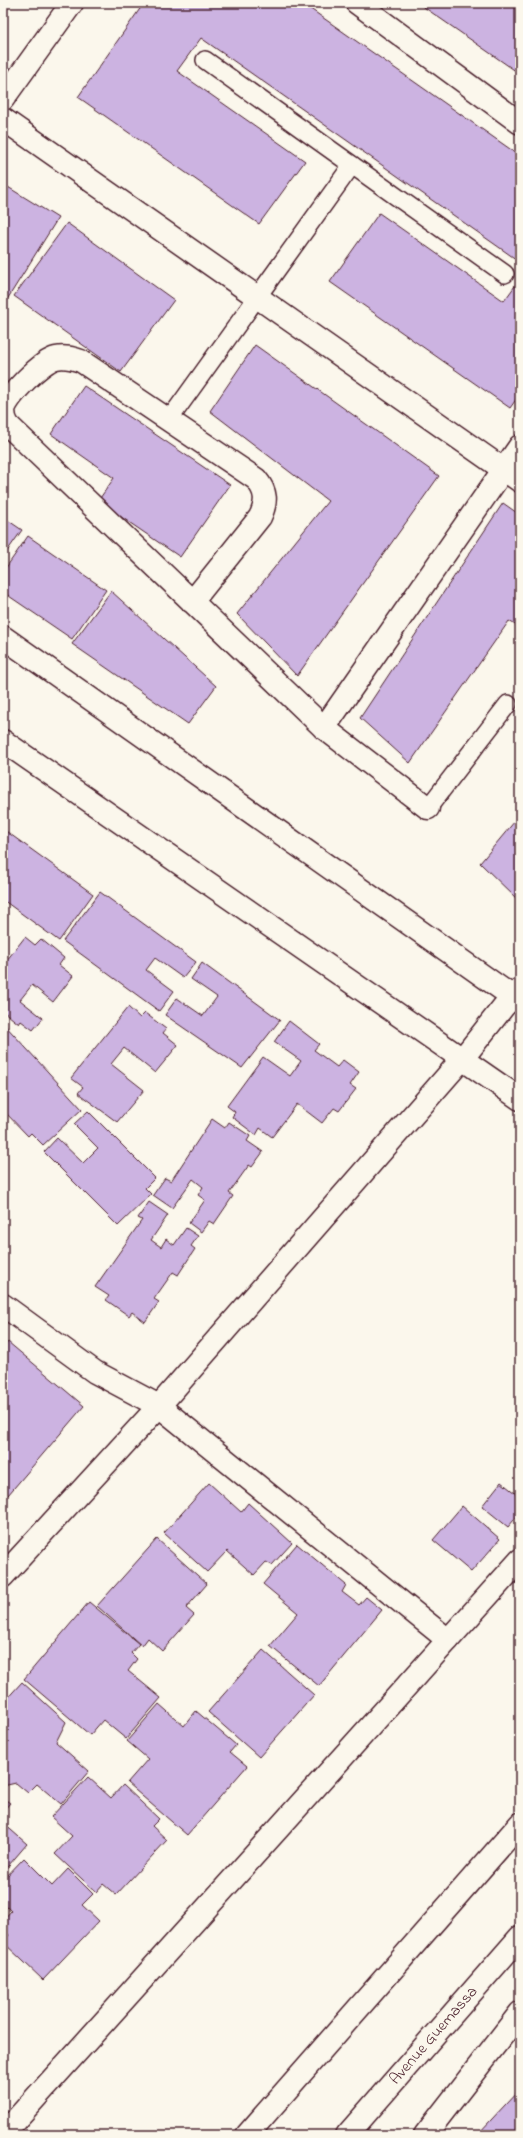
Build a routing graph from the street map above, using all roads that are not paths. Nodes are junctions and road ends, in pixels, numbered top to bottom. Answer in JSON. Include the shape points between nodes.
{"nodes":[{"id":1,"x":72,"y":3,"type":"edge"},
{"id":2,"x":357,"y":3,"type":"edge"},
{"id":3,"x":205,"y":60,"type":"dead end"},
{"id":4,"x":3,"y":99,"type":"edge"},
{"id":5,"x":3,"y":119,"type":"edge"},
{"id":6,"x":520,"y":123,"type":"edge"},
{"id":7,"x":352,"y":165,"type":"junction"},
{"id":8,"x":505,"y":274,"type":"dead end"},
{"id":9,"x":257,"y":297,"type":"junction"},
{"id":10,"x":169,"y":420,"type":"junction"},
{"id":11,"x":520,"y":446,"type":"edge"},
{"id":12,"x":512,"y":475,"type":"edge"},
{"id":13,"x":192,"y":602,"type":"junction"},
{"id":14,"x":3,"y":637,"type":"edge"},
{"id":15,"x":508,"y":704,"type":"dead end"},
{"id":16,"x":324,"y":728,"type":"junction"},
{"id":17,"x":3,"y":741,"type":"edge"},
{"id":18,"x":428,"y":808,"type":"joint"},
{"id":19,"x":518,"y":996,"type":"edge"},
{"id":20,"x":463,"y":1058,"type":"junction"},
{"id":21,"x":520,"y":1099,"type":"edge"},
{"id":22,"x":3,"y":1305,"type":"edge"},
{"id":23,"x":159,"y":1406,"type":"junction"},
{"id":24,"x":520,"y":1560,"type":"edge"},
{"id":25,"x":3,"y":1576,"type":"edge"},
{"id":26,"x":448,"y":1640,"type":"junction"},
{"id":27,"x":520,"y":1824,"type":"edge"},
{"id":28,"x":520,"y":1936,"type":"edge"},
{"id":29,"x":520,"y":2013,"type":"edge"},
{"id":30,"x":3,"y":2134,"type":"edge"},
{"id":31,"x":247,"y":2135,"type":"edge"},
{"id":32,"x":347,"y":2135,"type":"edge"},
{"id":33,"x":425,"y":2135,"type":"edge"}],
"edges":[{"from":1,"to":4,"type":"street"},
{"from":2,"to":6,"type":"street"},
{"from":3,"to":7,"type":"lane"},
{"from":5,"to":9,"type":"street"},
{"from":7,"to":8,"type":"lane"},
{"from":7,"to":9,"type":"lane"},
{"from":9,"to":10,"type":"lane"},
{"from":9,"to":12,"type":"street"},
{"from":10,"to":13,"type":"street","via":[[256,479],[266,496],[265,507],[260,517]]},
{"from":10,"to":13,"type":"street","via":[[81,360],[69,357],[57,357],[39,366],[9,400],[4,410],[8,425]]},
{"from":11,"to":12,"type":"street"},
{"from":12,"to":16,"type":"street"},
{"from":13,"to":16,"type":"street"},
{"from":14,"to":19,"type":"street"},
{"from":15,"to":18,"type":"lane"},
{"from":16,"to":18,"type":"street"},
{"from":17,"to":20,"type":"street"},
{"from":19,"to":20,"type":"street","via":[[504,1006]]},
{"from":20,"to":21,"type":"street"},
{"from":20,"to":23,"type":"street"},
{"from":22,"to":23,"type":"street","via":[[95,1372]]},
{"from":23,"to":25,"type":"street"},
{"from":23,"to":26,"type":"street"},
{"from":24,"to":26,"type":"street"},
{"from":26,"to":30,"type":"street"},
{"from":27,"to":31,"type":"street"},
{"from":28,"to":32,"type":"street","name":"Avenue Guemassa"},
{"from":29,"to":33,"type":"street"}]}
